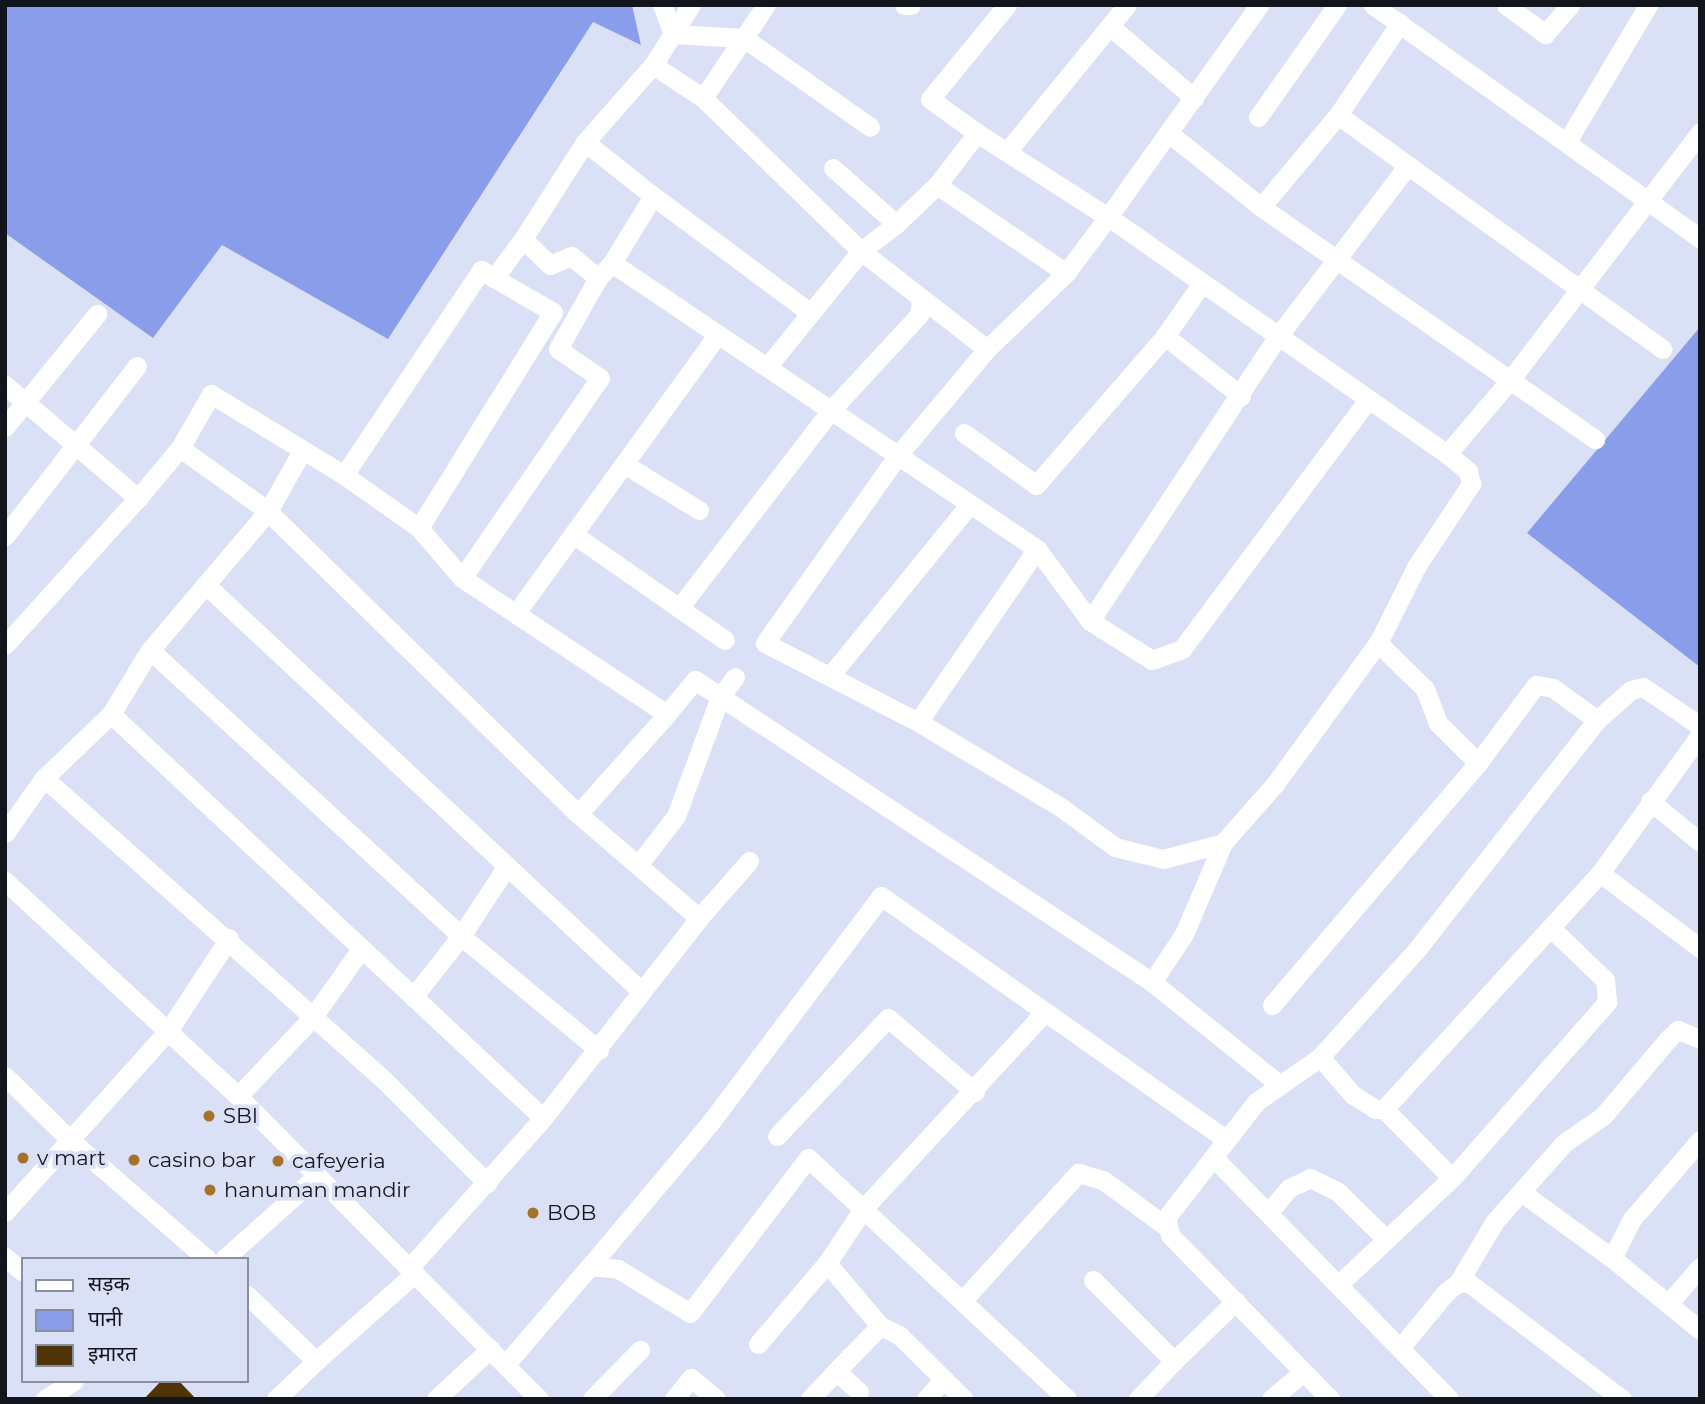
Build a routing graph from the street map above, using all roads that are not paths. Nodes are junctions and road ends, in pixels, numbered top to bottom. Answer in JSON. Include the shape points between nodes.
{"nodes":[{"id":1,"x":662,"y":5,"type":"edge"},
{"id":2,"x":691,"y":5,"type":"edge"},
{"id":3,"x":766,"y":5,"type":"edge"},
{"id":4,"x":904,"y":5,"type":"edge"},
{"id":5,"x":911,"y":5,"type":"edge"},
{"id":6,"x":1007,"y":5,"type":"edge"},
{"id":7,"x":1127,"y":5,"type":"edge"},
{"id":8,"x":1259,"y":5,"type":"edge"},
{"id":9,"x":1337,"y":5,"type":"edge"},
{"id":10,"x":1373,"y":5,"type":"edge"},
{"id":11,"x":1506,"y":5,"type":"edge"},
{"id":12,"x":1570,"y":5,"type":"edge"},
{"id":13,"x":1647,"y":6,"type":"edge"},
{"id":14,"x":1400,"y":23,"type":"junction"},
{"id":15,"x":1112,"y":28,"type":"junction"},
{"id":16,"x":673,"y":34,"type":"junction"},
{"id":17,"x":744,"y":38,"type":"junction"},
{"id":18,"x":653,"y":65,"type":"junction"},
{"id":19,"x":703,"y":98,"type":"junction"},
{"id":20,"x":1194,"y":98,"type":"junction"},
{"id":21,"x":1338,"y":115,"type":"junction"},
{"id":22,"x":1258,"y":117,"type":"dead end"},
{"id":23,"x":870,"y":127,"type":"dead end"},
{"id":24,"x":1700,"y":132,"type":"edge"},
{"id":25,"x":977,"y":133,"type":"junction"},
{"id":26,"x":1170,"y":134,"type":"junction"},
{"id":27,"x":1568,"y":140,"type":"junction"},
{"id":28,"x":585,"y":142,"type":"junction"},
{"id":29,"x":1009,"y":149,"type":"junction"},
{"id":30,"x":834,"y":168,"type":"dead end"},
{"id":31,"x":1406,"y":168,"type":"junction"},
{"id":32,"x":937,"y":185,"type":"junction"},
{"id":33,"x":653,"y":196,"type":"junction"},
{"id":34,"x":1647,"y":201,"type":"junction"},
{"id":35,"x":1261,"y":207,"type":"junction"},
{"id":36,"x":1108,"y":217,"type":"junction"},
{"id":37,"x":896,"y":224,"type":"junction"},
{"id":38,"x":1700,"y":238,"type":"edge"},
{"id":39,"x":523,"y":239,"type":"junction"},
{"id":40,"x":861,"y":251,"type":"junction"},
{"id":41,"x":1337,"y":259,"type":"junction"},
{"id":42,"x":612,"y":263,"type":"junction"},
{"id":43,"x":1066,"y":273,"type":"junction"},
{"id":44,"x":494,"y":278,"type":"junction"},
{"id":45,"x":598,"y":278,"type":"junction"},
{"id":46,"x":1200,"y":286,"type":"junction"},
{"id":47,"x":1579,"y":290,"type":"junction"},
{"id":48,"x":921,"y":298,"type":"junction"},
{"id":49,"x":809,"y":312,"type":"junction"},
{"id":50,"x":97,"y":314,"type":"dead end"},
{"id":51,"x":718,"y":334,"type":"junction"},
{"id":52,"x":1165,"y":336,"type":"junction"},
{"id":53,"x":1276,"y":339,"type":"junction"},
{"id":54,"x":987,"y":349,"type":"junction"},
{"id":55,"x":1661,"y":349,"type":"dead end"},
{"id":56,"x":136,"y":366,"type":"dead end"},
{"id":57,"x":767,"y":367,"type":"junction"},
{"id":58,"x":1510,"y":380,"type":"junction"},
{"id":59,"x":5,"y":384,"type":"edge"},
{"id":60,"x":1241,"y":396,"type":"junction"},
{"id":61,"x":27,"y":399,"type":"junction"},
{"id":62,"x":1366,"y":402,"type":"junction"},
{"id":63,"x":831,"y":410,"type":"junction"},
{"id":64,"x":5,"y":428,"type":"edge"},
{"id":65,"x":964,"y":433,"type":"dead end"},
{"id":66,"x":1595,"y":439,"type":"dead end"},
{"id":67,"x":79,"y":446,"type":"junction"},
{"id":68,"x":180,"y":449,"type":"junction"},
{"id":69,"x":302,"y":451,"type":"junction"},
{"id":70,"x":1447,"y":454,"type":"junction"},
{"id":71,"x":898,"y":455,"type":"junction"},
{"id":72,"x":624,"y":464,"type":"junction"},
{"id":73,"x":344,"y":475,"type":"junction"},
{"id":74,"x":138,"y":498,"type":"junction"},
{"id":75,"x":970,"y":504,"type":"junction"},
{"id":76,"x":268,"y":510,"type":"junction"},
{"id":77,"x":699,"y":510,"type":"dead end"},
{"id":78,"x":419,"y":528,"type":"junction"},
{"id":79,"x":573,"y":534,"type":"junction"},
{"id":80,"x":5,"y":536,"type":"edge"},
{"id":81,"x":1037,"y":549,"type":"junction"},
{"id":82,"x":461,"y":578,"type":"junction"},
{"id":83,"x":206,"y":585,"type":"junction"},
{"id":84,"x":679,"y":608,"type":"junction"},
{"id":85,"x":516,"y":614,"type":"junction"},
{"id":86,"x":1090,"y":621,"type":"junction"},
{"id":87,"x":725,"y":640,"type":"dead end"},
{"id":88,"x":1378,"y":643,"type":"junction"},
{"id":89,"x":5,"y":645,"type":"edge"},
{"id":90,"x":150,"y":650,"type":"junction"},
{"id":91,"x":830,"y":676,"type":"junction"},
{"id":92,"x":735,"y":677,"type":"dead end"},
{"id":93,"x":720,"y":697,"type":"junction"},
{"id":94,"x":111,"y":714,"type":"junction"},
{"id":95,"x":667,"y":714,"type":"junction"},
{"id":96,"x":1597,"y":720,"type":"junction"},
{"id":97,"x":918,"y":722,"type":"junction"},
{"id":98,"x":1700,"y":726,"type":"edge"},
{"id":99,"x":1700,"y":735,"type":"edge"},
{"id":100,"x":1478,"y":763,"type":"junction"},
{"id":101,"x":44,"y":778,"type":"junction"},
{"id":102,"x":1650,"y":801,"type":"junction"},
{"id":103,"x":578,"y":814,"type":"junction"},
{"id":104,"x":5,"y":833,"type":"edge"},
{"id":105,"x":1700,"y":842,"type":"edge"},
{"id":106,"x":1223,"y":843,"type":"junction"},
{"id":107,"x":749,"y":860,"type":"dead end"},
{"id":108,"x":507,"y":866,"type":"junction"},
{"id":109,"x":638,"y":866,"type":"junction"},
{"id":110,"x":1600,"y":873,"type":"junction"},
{"id":111,"x":5,"y":881,"type":"edge"},
{"id":112,"x":699,"y":918,"type":"junction"},
{"id":113,"x":1553,"y":930,"type":"junction"},
{"id":114,"x":461,"y":936,"type":"junction"},
{"id":115,"x":229,"y":938,"type":"junction"},
{"id":116,"x":1700,"y":948,"type":"edge"},
{"id":117,"x":361,"y":949,"type":"junction"},
{"id":118,"x":1152,"y":982,"type":"junction"},
{"id":119,"x":641,"y":991,"type":"junction"},
{"id":120,"x":413,"y":997,"type":"junction"},
{"id":121,"x":1272,"y":1005,"type":"dead end"},
{"id":122,"x":1045,"y":1012,"type":"junction"},
{"id":123,"x":312,"y":1018,"type":"junction"},
{"id":124,"x":168,"y":1031,"type":"junction"},
{"id":125,"x":1700,"y":1039,"type":"edge"},
{"id":126,"x":599,"y":1050,"type":"junction"},
{"id":127,"x":1320,"y":1057,"type":"junction"},
{"id":128,"x":5,"y":1076,"type":"edge"},
{"id":129,"x":1280,"y":1084,"type":"junction"},
{"id":130,"x":975,"y":1092,"type":"junction"},
{"id":131,"x":238,"y":1096,"type":"junction"},
{"id":132,"x":1384,"y":1109,"type":"junction"},
{"id":133,"x":544,"y":1118,"type":"junction"},
{"id":134,"x":778,"y":1136,"type":"dead end"},
{"id":135,"x":69,"y":1139,"type":"junction"},
{"id":136,"x":1225,"y":1139,"type":"junction"},
{"id":137,"x":1700,"y":1140,"type":"edge"},
{"id":138,"x":1214,"y":1158,"type":"junction"},
{"id":139,"x":318,"y":1175,"type":"junction"},
{"id":140,"x":1452,"y":1178,"type":"junction"},
{"id":141,"x":487,"y":1183,"type":"junction"},
{"id":142,"x":1521,"y":1192,"type":"junction"},
{"id":143,"x":863,"y":1209,"type":"junction"},
{"id":144,"x":5,"y":1212,"type":"edge"},
{"id":145,"x":1269,"y":1212,"type":"junction"},
{"id":146,"x":1164,"y":1225,"type":"junction"},
{"id":147,"x":1386,"y":1239,"type":"junction"},
{"id":148,"x":5,"y":1256,"type":"edge"},
{"id":149,"x":206,"y":1257,"type":"edge"},
{"id":150,"x":227,"y":1257,"type":"edge"},
{"id":151,"x":1612,"y":1258,"type":"junction"},
{"id":152,"x":827,"y":1263,"type":"junction"},
{"id":153,"x":590,"y":1266,"type":"junction"},
{"id":154,"x":1700,"y":1267,"type":"edge"},
{"id":155,"x":21,"y":1270,"type":"edge"},
{"id":156,"x":412,"y":1270,"type":"junction"},
{"id":157,"x":1093,"y":1280,"type":"dead end"},
{"id":158,"x":1340,"y":1283,"type":"junction"},
{"id":159,"x":1458,"y":1283,"type":"junction"},
{"id":160,"x":248,"y":1296,"type":"edge"},
{"id":161,"x":962,"y":1301,"type":"junction"},
{"id":162,"x":1236,"y":1301,"type":"junction"},
{"id":163,"x":1668,"y":1304,"type":"junction"},
{"id":164,"x":880,"y":1326,"type":"junction"},
{"id":165,"x":1700,"y":1330,"type":"edge"},
{"id":166,"x":758,"y":1344,"type":"dead end"},
{"id":167,"x":1400,"y":1348,"type":"junction"},
{"id":168,"x":490,"y":1349,"type":"junction"},
{"id":169,"x":640,"y":1350,"type":"dead end"},
{"id":170,"x":316,"y":1361,"type":"junction"},
{"id":171,"x":1174,"y":1361,"type":"junction"},
{"id":172,"x":505,"y":1365,"type":"junction"},
{"id":173,"x":836,"y":1371,"type":"junction"},
{"id":174,"x":1303,"y":1372,"type":"junction"},
{"id":175,"x":944,"y":1379,"type":"junction"},
{"id":176,"x":71,"y":1383,"type":"edge"},
{"id":177,"x":859,"y":1392,"type":"dead end"},
{"id":178,"x":46,"y":1399,"type":"edge"},
{"id":179,"x":275,"y":1399,"type":"edge"},
{"id":180,"x":436,"y":1399,"type":"edge"},
{"id":181,"x":539,"y":1399,"type":"edge"},
{"id":182,"x":592,"y":1399,"type":"edge"},
{"id":183,"x":674,"y":1399,"type":"edge"},
{"id":184,"x":716,"y":1399,"type":"edge"},
{"id":185,"x":810,"y":1399,"type":"edge"},
{"id":186,"x":926,"y":1399,"type":"edge"},
{"id":187,"x":964,"y":1399,"type":"edge"},
{"id":188,"x":1068,"y":1399,"type":"edge"},
{"id":189,"x":1138,"y":1399,"type":"edge"},
{"id":190,"x":1271,"y":1399,"type":"edge"},
{"id":191,"x":1330,"y":1399,"type":"edge"},
{"id":192,"x":1448,"y":1399,"type":"edge"},
{"id":193,"x":1622,"y":1399,"type":"edge"}],
"edges":[{"from":1,"to":16,"type":"street"},
{"from":2,"to":16,"type":"street"},
{"from":3,"to":17,"type":"street"},
{"from":4,"to":5,"type":"street"},
{"from":6,"to":25,"type":"street","via":[[930,99]]},
{"from":7,"to":15,"type":"street"},
{"from":8,"to":20,"type":"street"},
{"from":9,"to":22,"type":"street"},
{"from":10,"to":14,"type":"street"},
{"from":11,"to":12,"type":"street","via":[[1545,34]]},
{"from":13,"to":27,"type":"street"},
{"from":14,"to":21,"type":"street"},
{"from":14,"to":27,"type":"street"},
{"from":15,"to":20,"type":"street"},
{"from":15,"to":29,"type":"street"},
{"from":16,"to":17,"type":"street"},
{"from":16,"to":18,"type":"street"},
{"from":17,"to":19,"type":"street"},
{"from":17,"to":23,"type":"street"},
{"from":18,"to":19,"type":"street"},
{"from":18,"to":28,"type":"street"},
{"from":19,"to":40,"type":"street"},
{"from":20,"to":26,"type":"street"},
{"from":21,"to":31,"type":"street"},
{"from":21,"to":35,"type":"street"},
{"from":24,"to":34,"type":"street"},
{"from":25,"to":29,"type":"street"},
{"from":25,"to":32,"type":"street"},
{"from":26,"to":35,"type":"street"},
{"from":26,"to":36,"type":"street"},
{"from":27,"to":34,"type":"street"},
{"from":28,"to":33,"type":"street"},
{"from":28,"to":39,"type":"street"},
{"from":29,"to":36,"type":"street"},
{"from":30,"to":37,"type":"street"},
{"from":31,"to":41,"type":"street"},
{"from":31,"to":47,"type":"street"},
{"from":32,"to":37,"type":"street"},
{"from":32,"to":43,"type":"street"},
{"from":33,"to":42,"type":"street"},
{"from":33,"to":49,"type":"street"},
{"from":34,"to":38,"type":"street"},
{"from":34,"to":47,"type":"street"},
{"from":35,"to":41,"type":"street"},
{"from":36,"to":43,"type":"street"},
{"from":36,"to":46,"type":"street"},
{"from":37,"to":40,"type":"street"},
{"from":39,"to":44,"type":"street"},
{"from":39,"to":45,"type":"street","via":[[550,265],[571,256]]},
{"from":40,"to":48,"type":"street"},
{"from":40,"to":49,"type":"street"},
{"from":41,"to":53,"type":"street"},
{"from":41,"to":58,"type":"street"},
{"from":42,"to":45,"type":"street"},
{"from":42,"to":51,"type":"street"},
{"from":43,"to":54,"type":"street"},
{"from":44,"to":73,"type":"street","via":[[481,270]]},
{"from":44,"to":78,"type":"street","via":[[552,312]]},
{"from":45,"to":82,"type":"street","via":[[558,349],[600,378]]},
{"from":46,"to":52,"type":"street"},
{"from":46,"to":53,"type":"street"},
{"from":47,"to":55,"type":"street"},
{"from":47,"to":58,"type":"street"},
{"from":48,"to":54,"type":"street"},
{"from":48,"to":63,"type":"street","via":[[919,315]]},
{"from":49,"to":57,"type":"street"},
{"from":50,"to":61,"type":"street"},
{"from":51,"to":57,"type":"street"},
{"from":51,"to":72,"type":"street"},
{"from":52,"to":60,"type":"street"},
{"from":52,"to":65,"type":"street","via":[[1036,485]]},
{"from":53,"to":60,"type":"street"},
{"from":53,"to":62,"type":"street"},
{"from":54,"to":71,"type":"street"},
{"from":56,"to":67,"type":"street"},
{"from":57,"to":63,"type":"street"},
{"from":58,"to":66,"type":"street"},
{"from":58,"to":70,"type":"street"},
{"from":59,"to":61,"type":"street"},
{"from":60,"to":86,"type":"street"},
{"from":61,"to":64,"type":"street"},
{"from":61,"to":67,"type":"street"},
{"from":62,"to":70,"type":"street"},
{"from":62,"to":86,"type":"street","via":[[1182,649],[1152,660]]},
{"from":63,"to":71,"type":"street"},
{"from":63,"to":84,"type":"street"},
{"from":67,"to":74,"type":"street"},
{"from":67,"to":80,"type":"street"},
{"from":68,"to":69,"type":"street","via":[[211,394]]},
{"from":68,"to":74,"type":"street"},
{"from":68,"to":76,"type":"street"},
{"from":69,"to":73,"type":"street"},
{"from":69,"to":76,"type":"street"},
{"from":70,"to":88,"type":"street","via":[[1468,471],[1467,494],[1416,567]]},
{"from":71,"to":75,"type":"street"},
{"from":71,"to":91,"type":"street","via":[[765,643]]},
{"from":72,"to":77,"type":"street"},
{"from":72,"to":79,"type":"street"},
{"from":73,"to":78,"type":"street"},
{"from":74,"to":89,"type":"street"},
{"from":75,"to":81,"type":"street"},
{"from":75,"to":91,"type":"street"},
{"from":76,"to":83,"type":"street"},
{"from":76,"to":103,"type":"street"},
{"from":78,"to":82,"type":"street"},
{"from":79,"to":84,"type":"street"},
{"from":79,"to":85,"type":"street"},
{"from":81,"to":86,"type":"street"},
{"from":81,"to":97,"type":"street"},
{"from":82,"to":85,"type":"street"},
{"from":83,"to":90,"type":"street"},
{"from":83,"to":108,"type":"street"},
{"from":84,"to":87,"type":"street"},
{"from":85,"to":95,"type":"street"},
{"from":88,"to":100,"type":"street","via":[[1425,689],[1438,723]]},
{"from":88,"to":106,"type":"street","via":[[1275,784]]},
{"from":90,"to":94,"type":"street"},
{"from":90,"to":114,"type":"street"},
{"from":91,"to":97,"type":"street"},
{"from":92,"to":93,"type":"street"},
{"from":93,"to":95,"type":"street","via":[[695,680]]},
{"from":93,"to":109,"type":"street","via":[[676,816]]},
{"from":93,"to":118,"type":"street"},
{"from":94,"to":101,"type":"street"},
{"from":94,"to":117,"type":"street"},
{"from":95,"to":103,"type":"street"},
{"from":96,"to":98,"type":"street","via":[[1631,690],[1643,687]]},
{"from":96,"to":100,"type":"street","via":[[1553,688],[1536,685]]},
{"from":96,"to":127,"type":"street","via":[[1418,948]]},
{"from":97,"to":106,"type":"street","via":[[1059,806],[1115,847],[1163,859]]},
{"from":99,"to":102,"type":"street"},
{"from":100,"to":121,"type":"street"},
{"from":101,"to":104,"type":"street"},
{"from":101,"to":115,"type":"street"},
{"from":102,"to":105,"type":"street"},
{"from":102,"to":110,"type":"street"},
{"from":103,"to":109,"type":"street"},
{"from":106,"to":118,"type":"street","via":[[1184,934]]},
{"from":107,"to":112,"type":"street"},
{"from":108,"to":114,"type":"street"},
{"from":108,"to":119,"type":"street"},
{"from":109,"to":112,"type":"street"},
{"from":110,"to":113,"type":"street"},
{"from":110,"to":116,"type":"street"},
{"from":111,"to":124,"type":"street"},
{"from":112,"to":119,"type":"street"},
{"from":113,"to":132,"type":"street"},
{"from":113,"to":140,"type":"street","via":[[1605,980],[1607,1002]]},
{"from":114,"to":120,"type":"street"},
{"from":114,"to":126,"type":"street"},
{"from":115,"to":123,"type":"street"},
{"from":115,"to":124,"type":"street"},
{"from":117,"to":120,"type":"street"},
{"from":117,"to":123,"type":"street"},
{"from":118,"to":129,"type":"street"},
{"from":119,"to":126,"type":"street"},
{"from":120,"to":133,"type":"street"},
{"from":122,"to":130,"type":"street"},
{"from":122,"to":136,"type":"street"},
{"from":122,"to":153,"type":"street","via":[[881,896],[710,1123]]},
{"from":123,"to":131,"type":"street"},
{"from":123,"to":141,"type":"street","via":[[384,1080]]},
{"from":124,"to":131,"type":"street"},
{"from":124,"to":135,"type":"street"},
{"from":125,"to":142,"type":"street","via":[[1678,1030],[1603,1116],[1564,1143]]},
{"from":126,"to":133,"type":"street"},
{"from":127,"to":129,"type":"street"},
{"from":127,"to":132,"type":"street","via":[[1353,1095],[1375,1109]]},
{"from":128,"to":135,"type":"street"},
{"from":129,"to":136,"type":"street"},
{"from":130,"to":134,"type":"street","via":[[888,1018]]},
{"from":130,"to":143,"type":"street"},
{"from":131,"to":139,"type":"street"},
{"from":132,"to":140,"type":"street"},
{"from":133,"to":141,"type":"street"},
{"from":135,"to":144,"type":"street"},
{"from":135,"to":149,"type":"street"},
{"from":136,"to":138,"type":"street"},
{"from":137,"to":151,"type":"street","via":[[1632,1219]]},
{"from":138,"to":145,"type":"street"},
{"from":138,"to":146,"type":"street"},
{"from":139,"to":150,"type":"street"},
{"from":139,"to":156,"type":"street"},
{"from":140,"to":147,"type":"street"},
{"from":141,"to":156,"type":"street"},
{"from":142,"to":151,"type":"street"},
{"from":142,"to":159,"type":"street","via":[[1472,1251]]},
{"from":143,"to":152,"type":"street"},
{"from":143,"to":153,"type":"street","via":[[808,1158],[690,1313],[618,1269]]},
{"from":143,"to":161,"type":"street"},
{"from":145,"to":147,"type":"street","via":[[1289,1188],[1310,1178],[1337,1191]]},
{"from":145,"to":158,"type":"street"},
{"from":146,"to":161,"type":"street","via":[[1103,1180],[1078,1173]]},
{"from":146,"to":162,"type":"street"},
{"from":147,"to":158,"type":"street"},
{"from":148,"to":155,"type":"street"},
{"from":151,"to":163,"type":"street"},
{"from":152,"to":164,"type":"street"},
{"from":152,"to":166,"type":"street"},
{"from":153,"to":172,"type":"street"},
{"from":154,"to":163,"type":"street"},
{"from":156,"to":168,"type":"street"},
{"from":156,"to":170,"type":"street"},
{"from":157,"to":171,"type":"street"},
{"from":158,"to":167,"type":"street"},
{"from":159,"to":167,"type":"street"},
{"from":159,"to":193,"type":"street","via":[[1483,1291]]},
{"from":160,"to":170,"type":"street"},
{"from":161,"to":188,"type":"street"},
{"from":162,"to":171,"type":"street"},
{"from":162,"to":174,"type":"street"},
{"from":163,"to":165,"type":"street"},
{"from":164,"to":173,"type":"street"},
{"from":164,"to":175,"type":"street","via":[[900,1335]]},
{"from":167,"to":192,"type":"street"},
{"from":168,"to":172,"type":"street"},
{"from":168,"to":180,"type":"street"},
{"from":169,"to":182,"type":"street"},
{"from":170,"to":179,"type":"street"},
{"from":171,"to":189,"type":"street"},
{"from":172,"to":181,"type":"street"},
{"from":173,"to":177,"type":"street"},
{"from":173,"to":185,"type":"street"},
{"from":174,"to":190,"type":"street"},
{"from":174,"to":191,"type":"street"},
{"from":175,"to":186,"type":"street"},
{"from":175,"to":187,"type":"street"},
{"from":176,"to":178,"type":"street"},
{"from":183,"to":184,"type":"street","via":[[691,1378]]}]}
